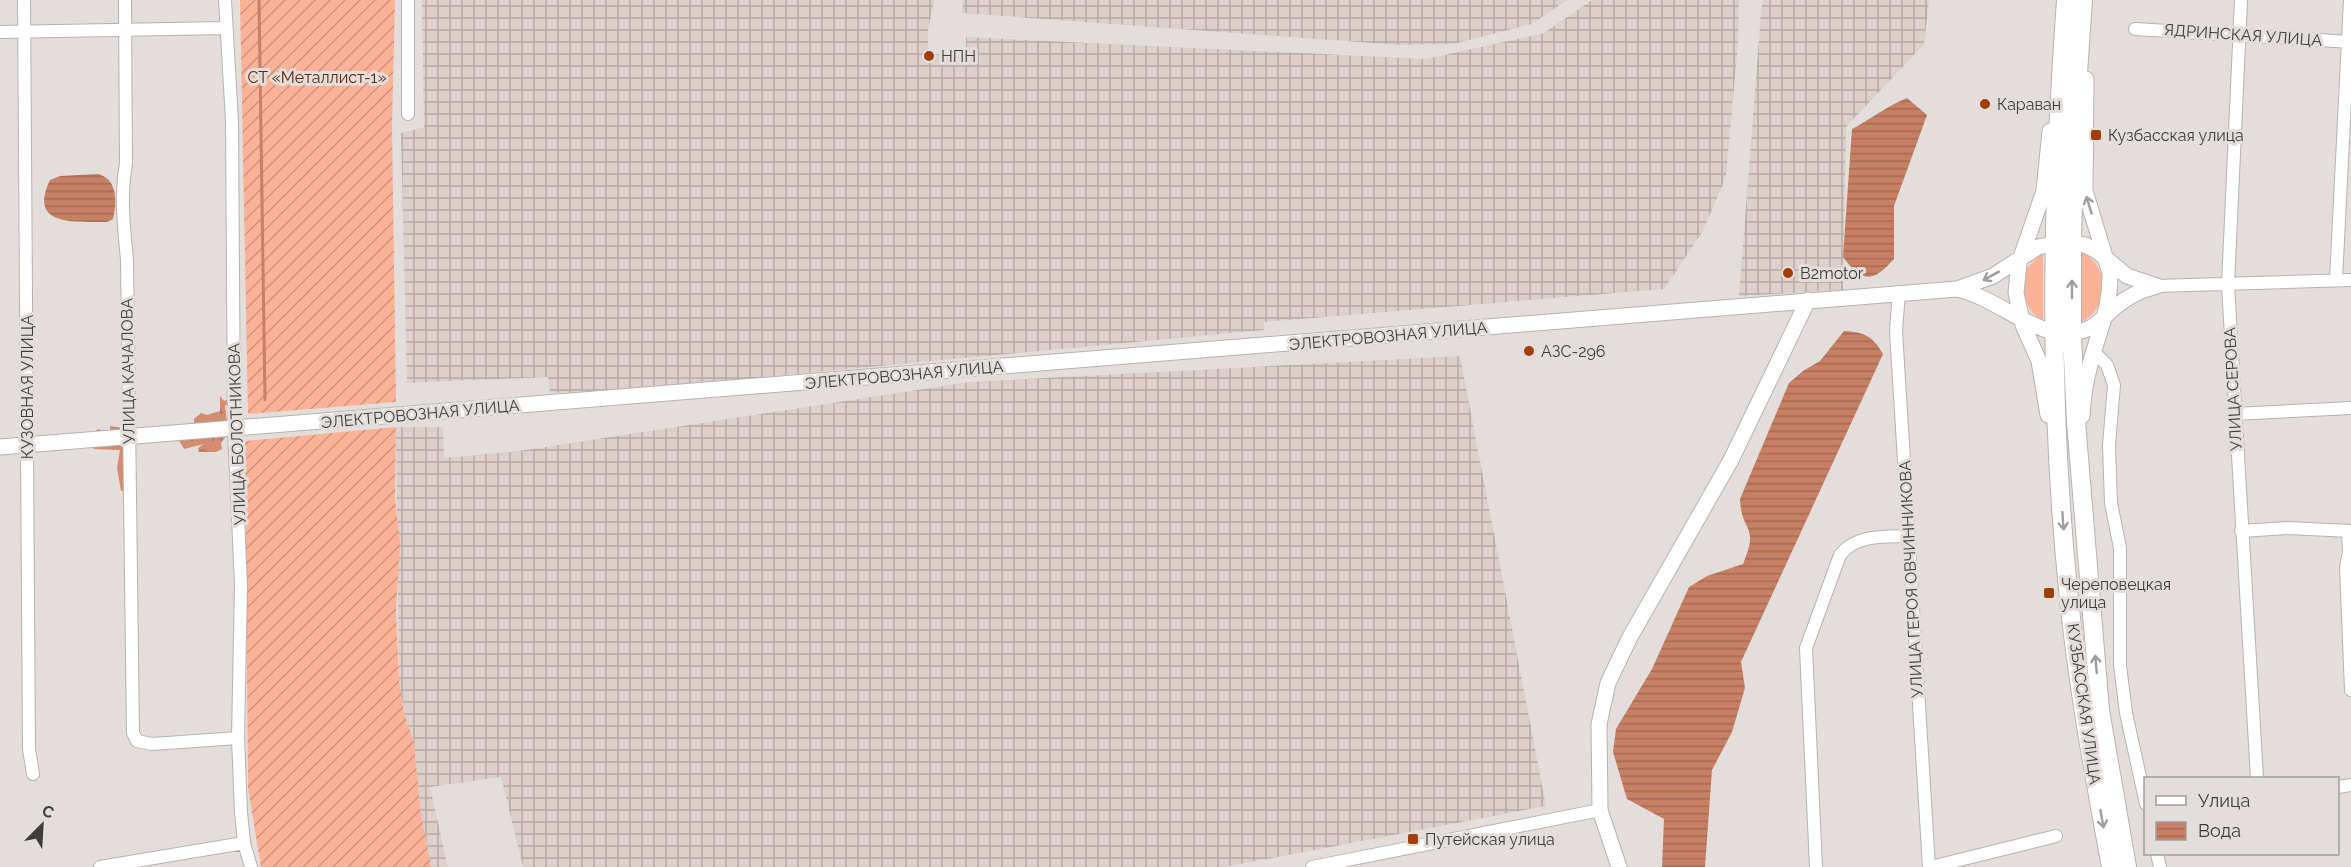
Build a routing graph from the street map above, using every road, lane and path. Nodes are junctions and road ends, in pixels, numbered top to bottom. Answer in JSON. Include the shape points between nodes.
{"nodes":[{"id":1,"x":24,"y":0,"type":"edge"},
{"id":2,"x":125,"y":0,"type":"edge"},
{"id":3,"x":225,"y":0,"type":"edge"},
{"id":4,"x":408,"y":0,"type":"edge"},
{"id":5,"x":2065,"y":0,"type":"edge"},
{"id":6,"x":2083,"y":0,"type":"edge"},
{"id":7,"x":2241,"y":0,"type":"edge"},
{"id":8,"x":2350,"y":0,"type":"edge"},
{"id":9,"x":226,"y":28,"type":"junction"},
{"id":10,"x":2135,"y":29,"type":"dead end"},
{"id":11,"x":125,"y":30,"type":"junction"},
{"id":12,"x":0,"y":32,"type":"edge"},
{"id":13,"x":25,"y":32,"type":"junction"},
{"id":14,"x":2239,"y":36,"type":"junction"},
{"id":15,"x":2349,"y":42,"type":"edge"},
{"id":16,"x":408,"y":114,"type":"dead end"},
{"id":17,"x":2348,"y":150,"type":"edge"},
{"id":18,"x":2072,"y":242,"type":"junction"},
{"id":19,"x":2053,"y":243,"type":"junction"},
{"id":20,"x":2022,"y":257,"type":"junction"},
{"id":21,"x":2106,"y":260,"type":"junction"},
{"id":22,"x":2336,"y":280,"type":"junction"},
{"id":23,"x":2351,"y":280,"type":"edge"},
{"id":24,"x":2228,"y":285,"type":"junction"},
{"id":25,"x":2157,"y":286,"type":"junction"},
{"id":26,"x":1957,"y":289,"type":"junction"},
{"id":27,"x":1899,"y":292,"type":"junction"},
{"id":28,"x":1808,"y":300,"type":"junction"},
{"id":29,"x":2021,"y":317,"type":"junction"},
{"id":30,"x":2106,"y":317,"type":"junction"},
{"id":31,"x":2053,"y":333,"type":"junction"},
{"id":32,"x":2072,"y":335,"type":"junction"},
{"id":33,"x":2094,"y":352,"type":"junction"},
{"id":34,"x":2351,"y":408,"type":"edge"},
{"id":35,"x":2234,"y":414,"type":"junction"},
{"id":36,"x":234,"y":429,"type":"junction"},
{"id":37,"x":129,"y":437,"type":"junction"},
{"id":38,"x":27,"y":445,"type":"junction"},
{"id":39,"x":0,"y":447,"type":"edge"},
{"id":40,"x":2060,"y":463,"type":"junction"},
{"id":41,"x":2079,"y":464,"type":"junction"},
{"id":42,"x":2241,"y":531,"type":"junction"},
{"id":43,"x":2349,"y":531,"type":"edge"},
{"id":44,"x":1909,"y":536,"type":"junction"},
{"id":45,"x":2351,"y":690,"type":"edge"},
{"id":46,"x":238,"y":738,"type":"junction"},
{"id":47,"x":33,"y":774,"type":"dead end"},
{"id":48,"x":2257,"y":777,"type":"edge"},
{"id":49,"x":2144,"y":799,"type":"edge"},
{"id":50,"x":1600,"y":810,"type":"junction"},
{"id":51,"x":2056,"y":836,"type":"dead end"},
{"id":52,"x":244,"y":843,"type":"junction"},
{"id":53,"x":100,"y":867,"type":"edge"},
{"id":54,"x":251,"y":867,"type":"edge"},
{"id":55,"x":1312,"y":867,"type":"edge"},
{"id":56,"x":1619,"y":867,"type":"edge"},
{"id":57,"x":1815,"y":867,"type":"edge"},
{"id":58,"x":1930,"y":867,"type":"edge"},
{"id":59,"x":2111,"y":867,"type":"edge"},
{"id":60,"x":2127,"y":867,"type":"edge"}],
"edges":[{"from":1,"to":13,"type":"street","name":"КУЗОВНАЯ УЛИЦА"},
{"from":2,"to":11,"type":"street","name":"УЛИЦА КАЧАЛОВА"},
{"from":3,"to":9,"type":"street","name":"УЛИЦА БОЛОТНИКОВА"},
{"from":4,"to":16,"type":"street"},
{"from":5,"to":19,"type":"main road","name":"КУЗБАССКАЯ УЛИЦА"},
{"from":5,"to":20,"type":"street","via":[[2057,38],[2044,191]]},
{"from":6,"to":18,"type":"main road","name":"КУЗБАССКАЯ УЛИЦА"},
{"from":21,"to":6,"type":"street","one_way":true,"via":[[2085,191]]},
{"from":7,"to":14,"type":"street","name":"УЛИЦА СЕРОВА"},
{"from":8,"to":15,"type":"street"},
{"from":9,"to":11,"type":"street"},
{"from":9,"to":36,"type":"street","name":"УЛИЦА БОЛОТНИКОВА","via":[[232,121]]},
{"from":10,"to":14,"type":"street","name":"ЯДРИНСКАЯ УЛИЦА"},
{"from":11,"to":13,"type":"street"},
{"from":11,"to":37,"type":"street","name":"УЛИЦА КАЧАЛОВА","via":[[126,164],[122,211]]},
{"from":12,"to":13,"type":"street"},
{"from":13,"to":38,"type":"street","name":"КУЗОВНАЯ УЛИЦА"},
{"from":14,"to":15,"type":"street","name":"ЯДРИНСКАЯ УЛИЦА"},
{"from":14,"to":24,"type":"street","name":"УЛИЦА СЕРОВА"},
{"from":15,"to":17,"type":"street"},
{"from":17,"to":22,"type":"street"},
{"from":18,"to":19,"type":"street"},
{"from":18,"to":21,"type":"street","via":[[2097,251]]},
{"from":32,"to":18,"type":"main road","name":"КУЗБАССКАЯ УЛИЦА","one_way":true},
{"from":19,"to":20,"type":"street"},
{"from":19,"to":31,"type":"main road","name":"КУЗБАССКАЯ УЛИЦА"},
{"from":20,"to":26,"type":"street","one_way":true,"via":[[1993,276]]},
{"from":20,"to":29,"type":"street","via":[[2016,292]]},
{"from":21,"to":25,"type":"street","via":[[2127,276]]},
{"from":21,"to":30,"type":"street","via":[[2111,287]]},
{"from":22,"to":23,"type":"street"},
{"from":22,"to":24,"type":"street"},
{"from":24,"to":25,"type":"street"},
{"from":24,"to":35,"type":"street","name":"УЛИЦА СЕРОВА"},
{"from":25,"to":30,"type":"street","via":[[2133,294]]},
{"from":26,"to":27,"type":"street","name":"ЭЛЕКТРОВОЗНАЯ УЛИЦА"},
{"from":26,"to":29,"type":"street","via":[[1995,302]]},
{"from":27,"to":28,"type":"street","name":"ЭЛЕКТРОВОЗНАЯ УЛИЦА"},
{"from":27,"to":44,"type":"street","name":"УЛИЦА ГЕРОЯ ОВЧИННИКОВА","via":[[1896,331]]},
{"from":28,"to":36,"type":"street","name":"ЭЛЕКТРОВОЗНАЯ УЛИЦА"},
{"from":28,"to":50,"type":"street","via":[[1731,460],[1612,675],[1599,724]]},
{"from":29,"to":31,"type":"street"},
{"from":29,"to":40,"type":"street","via":[[2039,361],[2048,398],[2049,429]]},
{"from":30,"to":32,"type":"street"},
{"from":30,"to":33,"type":"street"},
{"from":31,"to":32,"type":"street"},
{"from":31,"to":40,"type":"main road","name":"КУЗБАССКАЯ УЛИЦА"},
{"from":32,"to":41,"type":"main road","name":"КУЗБАССКАЯ УЛИЦА"},
{"from":33,"to":41,"type":"street","via":[[2083,403]]},
{"from":33,"to":49,"type":"street","via":[[2107,365],[2114,385],[2109,445],[2111,503],[2120,548],[2120,665]]},
{"from":34,"to":35,"type":"street"},
{"from":35,"to":42,"type":"street","name":"УЛИЦА СЕРОВА"},
{"from":36,"to":37,"type":"street","name":"ЭЛЕКТРОВОЗНАЯ УЛИЦА"},
{"from":36,"to":46,"type":"street","name":"УЛИЦА БОЛОТНИКОВА","via":[[241,585]]},
{"from":37,"to":38,"type":"street","name":"ЭЛЕКТРОВОЗНАЯ УЛИЦА"},
{"from":37,"to":46,"type":"street","name":"УЛИЦА КАЧАЛОВА","via":[[132,726],[137,741],[152,744]]},
{"from":38,"to":39,"type":"street","name":"ЭЛЕКТРОВОЗНАЯ УЛИЦА"},
{"from":38,"to":47,"type":"street","name":"КУЗОВНАЯ УЛИЦА","via":[[29,749]]},
{"from":40,"to":59,"type":"main road","name":"КУЗБАССКАЯ УЛИЦА","one_way":true,"via":[[2067,588]]},
{"from":60,"to":41,"type":"main road","name":"КУЗБАССКАЯ УЛИЦА","one_way":true,"via":[[2100,710]]},
{"from":42,"to":43,"type":"street"},
{"from":42,"to":48,"type":"street","name":"УЛИЦА СЕРОВА"},
{"from":43,"to":45,"type":"street","via":[[2346,567]]},
{"from":44,"to":57,"type":"street","via":[[1864,539],[1846,547],[1806,648]]},
{"from":44,"to":58,"type":"street","name":"УЛИЦА ГЕРОЯ ОВЧИННИКОВА"},
{"from":46,"to":52,"type":"street","name":"УЛИЦА БОЛОТНИКОВА"},
{"from":50,"to":55,"type":"street"},
{"from":50,"to":56,"type":"street"},
{"from":51,"to":58,"type":"street"},
{"from":52,"to":53,"type":"street"},
{"from":52,"to":54,"type":"street","name":"УЛИЦА БОЛОТНИКОВА"}]}
